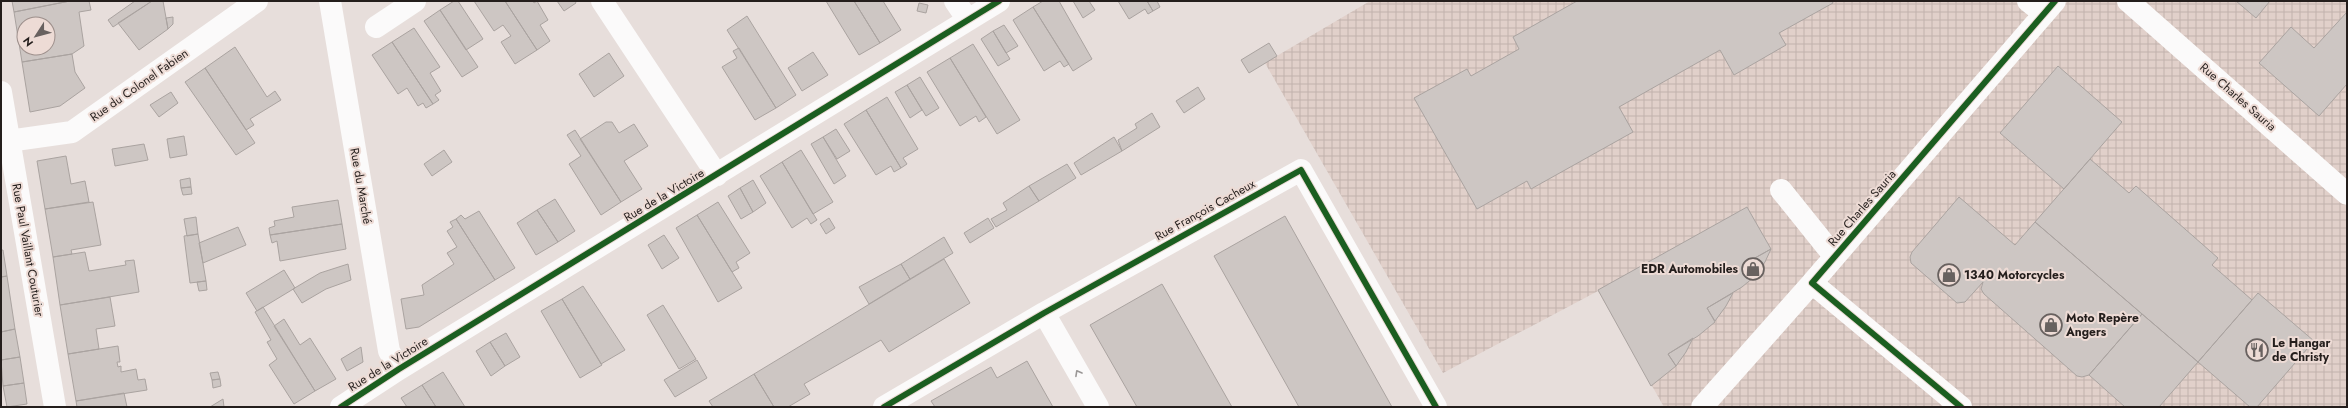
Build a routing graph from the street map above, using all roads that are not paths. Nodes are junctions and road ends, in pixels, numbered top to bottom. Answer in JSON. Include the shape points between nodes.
{"nodes":[{"id":1,"x":257,"y":1,"type":"edge"},
{"id":2,"x":330,"y":1,"type":"edge"},
{"id":3,"x":415,"y":1,"type":"edge"},
{"id":4,"x":602,"y":1,"type":"edge"},
{"id":5,"x":955,"y":1,"type":"edge"},
{"id":6,"x":999,"y":1,"type":"edge"},
{"id":7,"x":2128,"y":1,"type":"edge"},
{"id":8,"x":2042,"y":5,"type":"edge"},
{"id":9,"x":968,"y":20,"type":"junction"},
{"id":10,"x":376,"y":27,"type":"dead end"},
{"id":11,"x":1,"y":92,"type":"edge"},
{"id":12,"x":5,"y":141,"type":"edge"},
{"id":13,"x":717,"y":176,"type":"junction"},
{"id":14,"x":1781,"y":190,"type":"dead end"},
{"id":15,"x":2347,"y":194,"type":"edge"},
{"id":16,"x":1834,"y":256,"type":"junction"},
{"id":17,"x":1812,"y":283,"type":"junction"},
{"id":18,"x":1044,"y":312,"type":"junction"},
{"id":19,"x":399,"y":369,"type":"junction"},
{"id":20,"x":55,"y":407,"type":"edge"},
{"id":21,"x":341,"y":407,"type":"edge"},
{"id":22,"x":884,"y":407,"type":"edge"},
{"id":23,"x":1098,"y":407,"type":"edge"},
{"id":24,"x":1436,"y":407,"type":"edge"},
{"id":25,"x":1702,"y":407,"type":"edge"},
{"id":26,"x":1961,"y":407,"type":"edge"}],
"edges":[{"from":1,"to":12,"type":"street","name":"Rue du Colonel Fabien","via":[[72,132]]},
{"from":2,"to":19,"type":"street","name":"Rue du Marché","via":[[389,351]]},
{"from":3,"to":10,"type":"street"},
{"from":4,"to":13,"type":"street"},
{"from":5,"to":9,"type":"street"},
{"from":6,"to":9,"type":"street","name":"Rue de la Victoire"},
{"from":7,"to":15,"type":"street","name":"Rue Charles Sauria"},
{"from":8,"to":16,"type":"street","name":"Rue Charles Sauria"},
{"from":9,"to":13,"type":"street","name":"Rue de la Victoire"},
{"from":11,"to":12,"type":"street","name":"Rue Paul Vaillant Couturier"},
{"from":12,"to":20,"type":"street","name":"Rue Paul Vaillant Couturier"},
{"from":13,"to":19,"type":"street","name":"Rue de la Victoire"},
{"from":14,"to":16,"type":"street"},
{"from":16,"to":17,"type":"street","name":"Rue Charles Sauria"},
{"from":17,"to":25,"type":"street","name":"Rue Charles Sauria"},
{"from":17,"to":26,"type":"street"},
{"from":18,"to":22,"type":"street","name":"Rue François Cacheux"},
{"from":23,"to":18,"type":"street","one_way":true},
{"from":18,"to":24,"type":"street","name":"Rue François Cacheux","via":[[1301,170]]},
{"from":19,"to":21,"type":"street","name":"Rue de la Victoire"}]}
